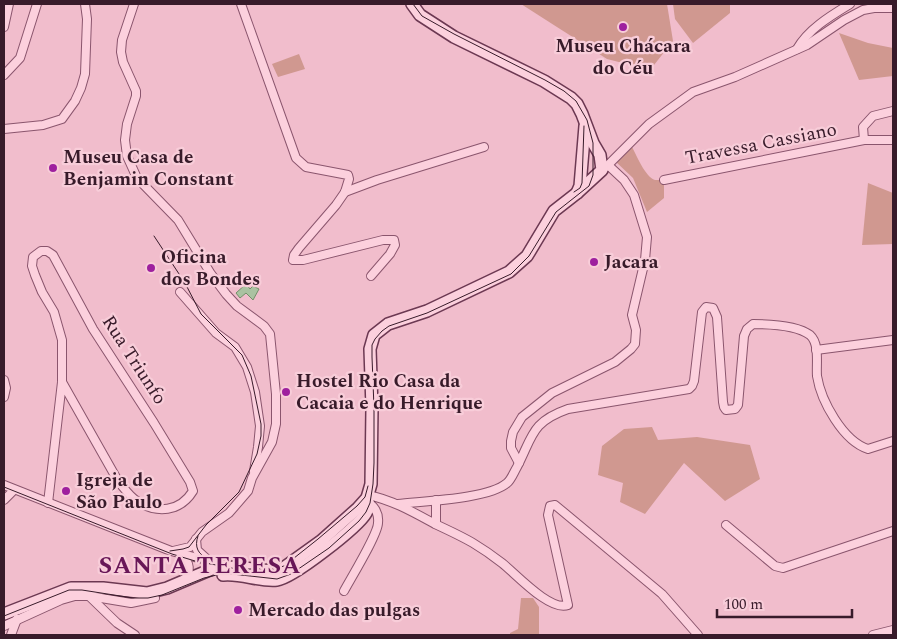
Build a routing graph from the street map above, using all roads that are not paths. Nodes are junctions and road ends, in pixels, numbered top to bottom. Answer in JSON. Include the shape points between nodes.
{"nodes":[{"id":1,"x":9,"y":4,"type":"edge"},
{"id":2,"x":37,"y":4,"type":"edge"},
{"id":3,"x":85,"y":4,"type":"edge"},
{"id":4,"x":134,"y":4,"type":"edge"},
{"id":5,"x":241,"y":4,"type":"edge"},
{"id":6,"x":412,"y":4,"type":"edge"},
{"id":7,"x":850,"y":4,"type":"edge"},
{"id":8,"x":893,"y":8,"type":"edge"},
{"id":9,"x":4,"y":27,"type":"edge"},
{"id":10,"x":797,"y":50,"type":"junction"},
{"id":11,"x":4,"y":75,"type":"edge"},
{"id":12,"x":893,"y":111,"type":"edge"},
{"id":13,"x":585,"y":122,"type":"junction"},
{"id":14,"x":4,"y":129,"type":"edge"},
{"id":15,"x":864,"y":140,"type":"junction"},
{"id":16,"x":893,"y":140,"type":"edge"},
{"id":17,"x":484,"y":147,"type":"dead end"},
{"id":18,"x":605,"y":168,"type":"junction"},
{"id":19,"x":664,"y":180,"type":"dead end"},
{"id":20,"x":345,"y":192,"type":"junction"},
{"id":21,"x":577,"y":193,"type":"junction"},
{"id":22,"x":371,"y":276,"type":"dead end"},
{"id":23,"x":180,"y":292,"type":"dead end"},
{"id":24,"x":893,"y":340,"type":"edge"},
{"id":25,"x":816,"y":350,"type":"junction"},
{"id":26,"x":4,"y":380,"type":"edge"},
{"id":27,"x":62,"y":382,"type":"junction"},
{"id":28,"x":4,"y":397,"type":"edge"},
{"id":29,"x":893,"y":441,"type":"edge"},
{"id":30,"x":519,"y":462,"type":"junction"},
{"id":31,"x":252,"y":478,"type":"junction"},
{"id":32,"x":4,"y":486,"type":"edge"},
{"id":33,"x":14,"y":490,"type":"junction"},
{"id":34,"x":368,"y":498,"type":"junction"},
{"id":35,"x":4,"y":500,"type":"edge"},
{"id":36,"x":436,"y":500,"type":"junction"},
{"id":37,"x":48,"y":503,"type":"junction"},
{"id":38,"x":398,"y":504,"type":"junction"},
{"id":39,"x":436,"y":524,"type":"junction"},
{"id":40,"x":726,"y":525,"type":"dead end"},
{"id":41,"x":893,"y":531,"type":"edge"},
{"id":42,"x":197,"y":537,"type":"junction"},
{"id":43,"x":176,"y":552,"type":"junction"},
{"id":44,"x":214,"y":563,"type":"junction"},
{"id":45,"x":240,"y":567,"type":"junction"},
{"id":46,"x":183,"y":581,"type":"junction"},
{"id":47,"x":344,"y":591,"type":"dead end"},
{"id":48,"x":87,"y":592,"type":"junction"},
{"id":49,"x":4,"y":614,"type":"edge"},
{"id":50,"x":16,"y":620,"type":"junction"},
{"id":51,"x":4,"y":626,"type":"edge"},
{"id":52,"x":893,"y":630,"type":"edge"},
{"id":53,"x":11,"y":635,"type":"edge"},
{"id":54,"x":135,"y":635,"type":"edge"},
{"id":55,"x":698,"y":635,"type":"edge"},
{"id":56,"x":873,"y":635,"type":"edge"}],
"edges":[{"from":1,"to":9,"type":"street"},
{"from":2,"to":11,"type":"street","via":[[20,58]]},
{"from":3,"to":14,"type":"street","via":[[84,74],[75,100],[62,119],[43,125]]},
{"from":4,"to":31,"type":"street","via":[[121,52],[136,96],[125,140],[132,169],[178,220],[226,294],[270,334],[276,424],[272,442]]},
{"from":5,"to":20,"type":"street","via":[[296,158],[306,167],[348,175],[350,181]]},
{"from":6,"to":13,"type":"street","via":[[420,15],[454,37],[565,94],[577,104]]},
{"from":7,"to":10,"type":"street","via":[[824,21]]},
{"from":8,"to":10,"type":"street","via":[[863,10]]},
{"from":10,"to":18,"type":"street","via":[[682,99],[649,124]]},
{"from":12,"to":15,"type":"street","via":[[866,121]]},
{"from":13,"to":18,"type":"street"},
{"from":13,"to":21,"type":"street"},
{"from":15,"to":16,"type":"street","name":"Travessa Cassiano"},
{"from":15,"to":19,"type":"street","name":"Travessa Cassiano"},
{"from":17,"to":20,"type":"street"},
{"from":18,"to":21,"type":"street"},
{"from":18,"to":30,"type":"street","via":[[624,180],[634,195],[647,237],[632,315],[635,344],[615,362],[552,393],[522,417],[511,441]]},
{"from":20,"to":22,"type":"street","via":[[299,248],[293,260],[394,240],[390,254]]},
{"from":21,"to":34,"type":"street","via":[[554,211],[527,256],[509,272],[427,310],[388,324],[374,335],[370,349],[371,484]]},
{"from":23,"to":31,"type":"street","via":[[216,333],[235,347],[247,367],[260,426]]},
{"from":24,"to":25,"type":"street"},
{"from":25,"to":29,"type":"street","via":[[817,377],[824,397],[831,414],[846,434],[856,444],[868,449]]},
{"from":25,"to":30,"type":"street","via":[[814,340],[799,330],[753,324],[744,336],[738,404],[735,409],[726,410],[722,402],[717,316],[713,308],[706,306],[702,312],[696,374],[688,390],[568,409],[551,415],[540,424]]},
{"from":26,"to":28,"type":"street"},
{"from":27,"to":27,"type":"street","name":"Rua Triunfo","via":[[59,326],[32,266],[33,257],[38,252],[46,251],[53,255],[93,329],[190,482],[193,492],[184,503],[161,510],[130,495],[118,481]]},
{"from":27,"to":37,"type":"street"},
{"from":30,"to":36,"type":"street","via":[[507,483],[495,490]]},
{"from":31,"to":42,"type":"street","via":[[248,491],[238,504]]},
{"from":32,"to":33,"type":"street"},
{"from":33,"to":35,"type":"street"},
{"from":33,"to":37,"type":"street"},
{"from":34,"to":38,"type":"street","via":[[382,498]]},
{"from":34,"to":45,"type":"street","via":[[321,541],[285,568],[272,571]]},
{"from":34,"to":47,"type":"street","via":[[377,512],[378,526]]},
{"from":34,"to":48,"type":"street","via":[[367,512],[360,522],[288,577],[272,580],[232,574],[213,576],[155,598]]},
{"from":36,"to":38,"type":"street"},
{"from":36,"to":39,"type":"street"},
{"from":37,"to":43,"type":"street"},
{"from":38,"to":39,"type":"street"},
{"from":39,"to":55,"type":"street","via":[[494,557],[544,598],[564,606],[568,605],[548,516],[550,506],[555,505],[662,594]]},
{"from":40,"to":41,"type":"street","via":[[775,566],[784,568]]},
{"from":42,"to":43,"type":"street","via":[[190,547]]},
{"from":42,"to":44,"type":"street","via":[[199,553]]},
{"from":43,"to":44,"type":"street"},
{"from":43,"to":46,"type":"street","via":[[188,565]]},
{"from":44,"to":45,"type":"street"},
{"from":45,"to":46,"type":"street","via":[[212,570]]},
{"from":46,"to":48,"type":"street","via":[[147,593],[103,588]]},
{"from":48,"to":49,"type":"street","via":[[67,589]]},
{"from":48,"to":50,"type":"street"},
{"from":48,"to":54,"type":"street","via":[[117,624]]},
{"from":50,"to":51,"type":"street"},
{"from":50,"to":53,"type":"street"},
{"from":52,"to":56,"type":"street"}]}
